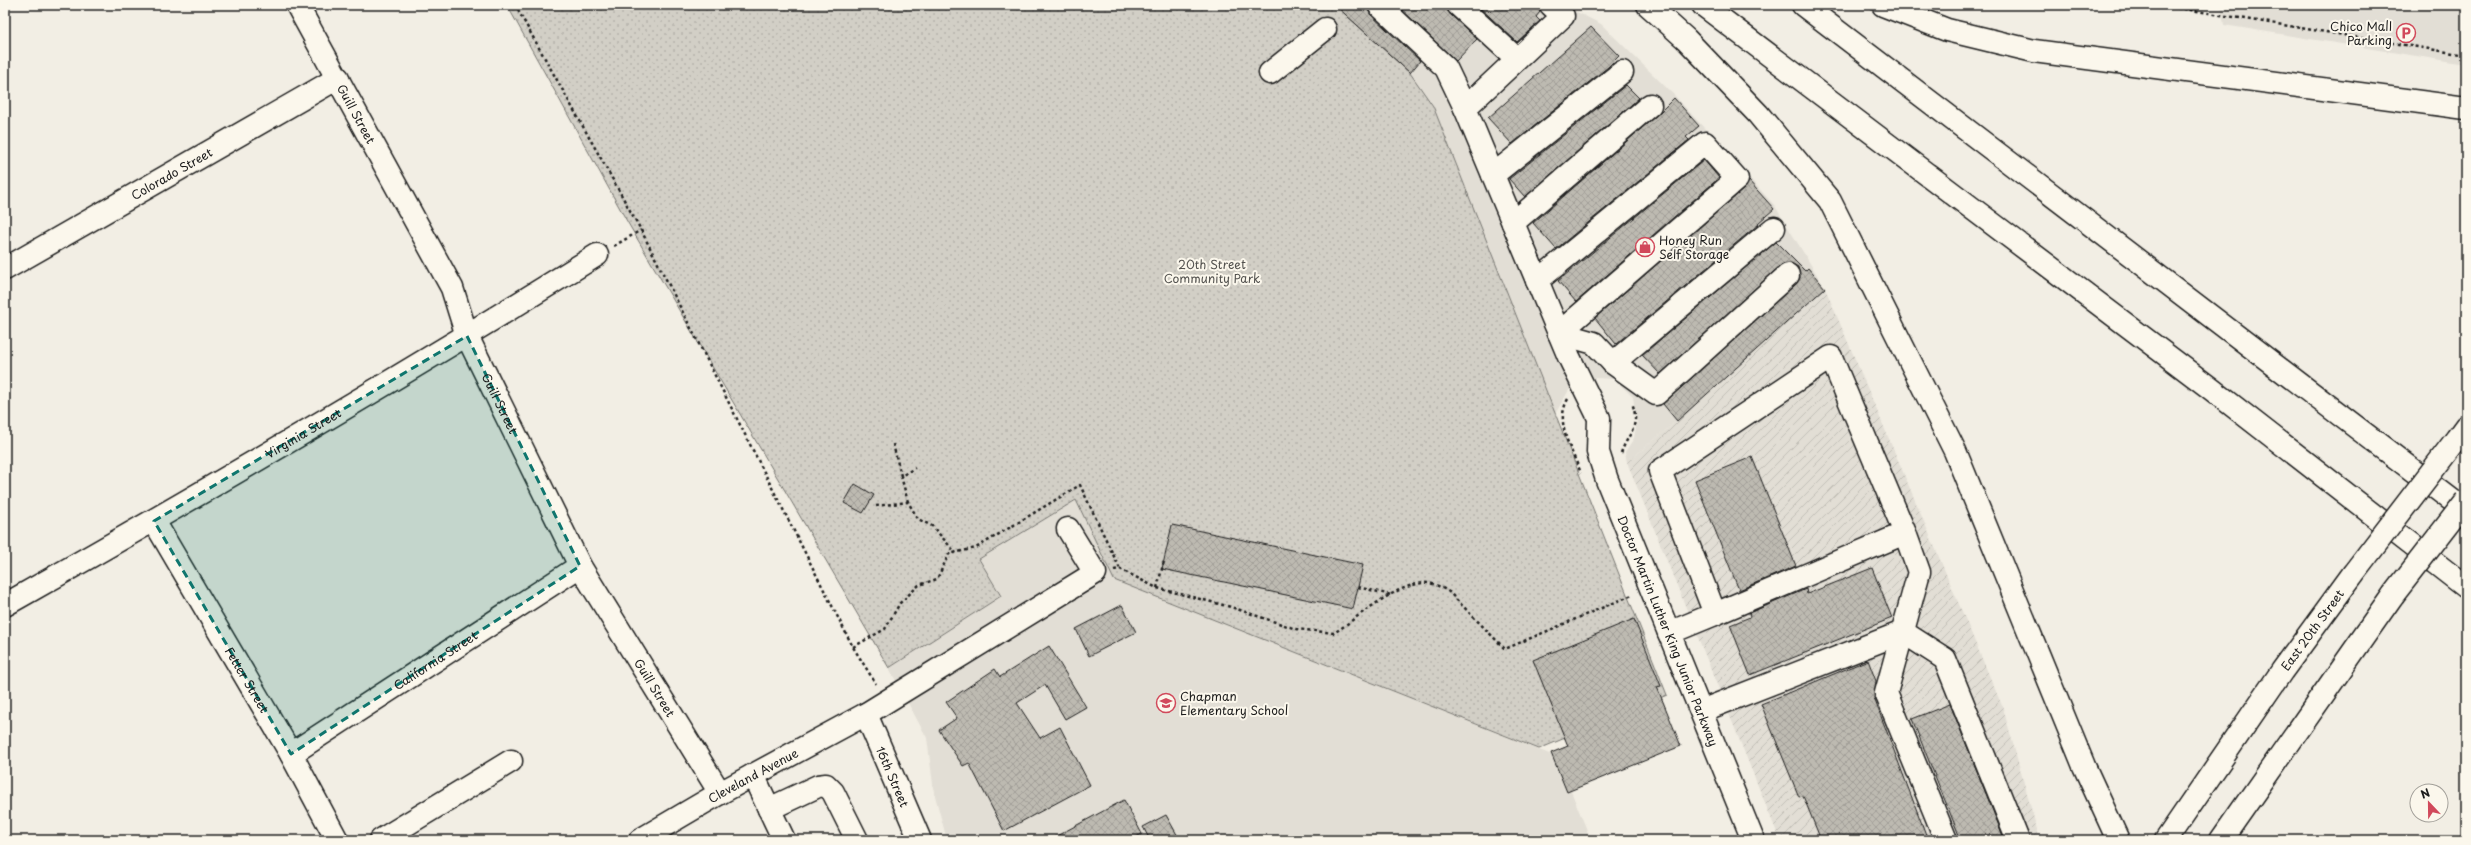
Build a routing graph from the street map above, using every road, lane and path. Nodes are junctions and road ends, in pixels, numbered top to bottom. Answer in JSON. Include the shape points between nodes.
{"nodes":[{"id":1,"x":296,"y":5,"type":"edge"},
{"id":2,"x":515,"y":5,"type":"edge"},
{"id":3,"x":1379,"y":5,"type":"edge"},
{"id":4,"x":1458,"y":5,"type":"edge"},
{"id":5,"x":1551,"y":5,"type":"edge"},
{"id":6,"x":1648,"y":5,"type":"edge"},
{"id":7,"x":1703,"y":5,"type":"edge"},
{"id":8,"x":1803,"y":5,"type":"edge"},
{"id":9,"x":1883,"y":5,"type":"edge"},
{"id":10,"x":2160,"y":5,"type":"edge"},
{"id":11,"x":2182,"y":5,"type":"edge"},
{"id":12,"x":2198,"y":5,"type":"edge"},
{"id":13,"x":1325,"y":29,"type":"dead end"},
{"id":14,"x":2466,"y":55,"type":"edge"},
{"id":15,"x":1518,"y":59,"type":"junction"},
{"id":16,"x":1622,"y":72,"type":"dead end"},
{"id":17,"x":1270,"y":73,"type":"dead end"},
{"id":18,"x":338,"y":78,"type":"junction"},
{"id":19,"x":1650,"y":105,"type":"dead end"},
{"id":20,"x":1465,"y":108,"type":"junction"},
{"id":21,"x":2466,"y":108,"type":"edge"},
{"id":22,"x":1493,"y":175,"type":"junction"},
{"id":23,"x":1513,"y":223,"type":"junction"},
{"id":24,"x":1774,"y":228,"type":"dead end"},
{"id":25,"x":641,"y":230,"type":"junction"},
{"id":26,"x":597,"y":255,"type":"joint"},
{"id":27,"x":5,"y":269,"type":"edge"},
{"id":28,"x":1788,"y":275,"type":"dead end"},
{"id":29,"x":1537,"y":281,"type":"junction"},
{"id":30,"x":1559,"y":333,"type":"junction"},
{"id":31,"x":467,"y":336,"type":"junction"},
{"id":32,"x":1613,"y":363,"type":"junction"},
{"id":33,"x":2460,"y":434,"type":"edge"},
{"id":34,"x":893,"y":444,"type":"dead end"},
{"id":35,"x":915,"y":468,"type":"dead end"},
{"id":36,"x":901,"y":476,"type":"junction"},
{"id":37,"x":2466,"y":501,"type":"edge"},
{"id":38,"x":908,"y":502,"type":"junction"},
{"id":39,"x":876,"y":506,"type":"dead end"},
{"id":40,"x":2466,"y":511,"type":"edge"},
{"id":41,"x":154,"y":521,"type":"junction"},
{"id":42,"x":1068,"y":529,"type":"dead end"},
{"id":43,"x":1905,"y":533,"type":"junction"},
{"id":44,"x":956,"y":552,"type":"junction"},
{"id":45,"x":1164,"y":561,"type":"dead end"},
{"id":46,"x":580,"y":566,"type":"junction"},
{"id":47,"x":1358,"y":587,"type":"dead end"},
{"id":48,"x":2466,"y":587,"type":"edge"},
{"id":49,"x":1157,"y":588,"type":"junction"},
{"id":50,"x":1392,"y":595,"type":"junction"},
{"id":51,"x":1631,"y":596,"type":"dead end"},
{"id":52,"x":5,"y":605,"type":"edge"},
{"id":53,"x":1715,"y":614,"type":"junction"},
{"id":54,"x":1903,"y":632,"type":"junction"},
{"id":55,"x":1669,"y":633,"type":"junction"},
{"id":56,"x":853,"y":647,"type":"junction"},
{"id":57,"x":886,"y":701,"type":"junction"},
{"id":58,"x":1701,"y":712,"type":"junction"},
{"id":59,"x":866,"y":714,"type":"junction"},
{"id":60,"x":291,"y":754,"type":"junction"},
{"id":61,"x":511,"y":761,"type":"dead end"},
{"id":62,"x":753,"y":775,"type":"junction"},
{"id":63,"x":720,"y":793,"type":"junction"},
{"id":64,"x":769,"y":809,"type":"junction"},
{"id":65,"x":337,"y":840,"type":"edge"},
{"id":66,"x":381,"y":840,"type":"edge"},
{"id":67,"x":640,"y":840,"type":"edge"},
{"id":68,"x":784,"y":840,"type":"edge"},
{"id":69,"x":857,"y":840,"type":"edge"},
{"id":70,"x":920,"y":840,"type":"edge"},
{"id":71,"x":1753,"y":840,"type":"edge"},
{"id":72,"x":1946,"y":840,"type":"edge"},
{"id":73,"x":2018,"y":840,"type":"edge"},
{"id":74,"x":2118,"y":840,"type":"edge"},
{"id":75,"x":2166,"y":840,"type":"edge"},
{"id":76,"x":2221,"y":840,"type":"edge"}],
"edges":[{"from":1,"to":18,"type":"main road","name":"Guill Street"},
{"from":2,"to":25,"type":"path"},
{"from":3,"to":20,"type":"main road","via":[[1446,68]]},
{"from":4,"to":15,"type":"main road"},
{"from":5,"to":15,"type":"main road","via":[[1563,16]]},
{"from":6,"to":74,"type":"main road","via":[[1686,39],[1758,114],[1830,201],[1955,451],[2084,766]]},
{"from":7,"to":48,"type":"main road","via":[[2210,388]]},
{"from":8,"to":40,"type":"main road"},
{"from":9,"to":21,"type":"main road","via":[[1947,30],[2034,51]]},
{"from":10,"to":14,"type":"path"},
{"from":11,"to":12,"type":"path"},
{"from":13,"to":17,"type":"main road"},
{"from":15,"to":20,"type":"main road"},
{"from":16,"to":22,"type":"main road"},
{"from":18,"to":27,"type":"main road","name":"Colorado Street"},
{"from":18,"to":31,"type":"main road","name":"Guill Street","via":[[452,288]]},
{"from":19,"to":23,"type":"main road"},
{"from":20,"to":22,"type":"main road"},
{"from":22,"to":23,"type":"main road"},
{"from":23,"to":29,"type":"main road"},
{"from":24,"to":32,"type":"main road"},
{"from":25,"to":26,"type":"path"},
{"from":25,"to":56,"type":"path"},
{"from":26,"to":31,"type":"main road","name":"Virginia Street"},
{"from":28,"to":32,"type":"main road","via":[[1656,394]]},
{"from":29,"to":30,"type":"main road"},
{"from":29,"to":30,"type":"main road","via":[[1705,144],[1737,179]]},
{"from":30,"to":32,"type":"main road","via":[[1594,343]]},
{"from":30,"to":55,"type":"main road","name":"Doctor Martin Luther King Junior Parkway","via":[[1599,418],[1598,435],[1602,467]]},
{"from":31,"to":41,"type":"main road","name":"Virginia Street"},
{"from":31,"to":46,"type":"main road","name":"Guill Street"},
{"from":33,"to":75,"type":"main road","name":"East 20th Street","bridge":true,"via":[[2282,671]]},
{"from":34,"to":36,"type":"path"},
{"from":35,"to":36,"type":"path"},
{"from":36,"to":38,"type":"path"},
{"from":37,"to":76,"type":"main road","bridge":true,"via":[[2393,595]]},
{"from":38,"to":39,"type":"path"},
{"from":38,"to":44,"type":"path","via":[[918,519],[932,526]]},
{"from":41,"to":52,"type":"main road","name":"Virginia Street"},
{"from":41,"to":60,"type":"main road","name":"Fetter Street"},
{"from":42,"to":57,"type":"main road","name":"Cleveland Avenue","via":[[1095,573]]},
{"from":43,"to":53,"type":"main road"},
{"from":43,"to":53,"type":"main road","via":[[1831,357],[1660,471]]},
{"from":43,"to":54,"type":"main road","via":[[1919,572]]},
{"from":44,"to":49,"type":"path","via":[[976,548],[1080,485],[1120,569]]},
{"from":44,"to":56,"type":"path","via":[[949,554],[937,579],[919,585],[900,603],[885,629]]},
{"from":45,"to":49,"type":"path"},
{"from":46,"to":60,"type":"main road","name":"California Street"},
{"from":46,"to":63,"type":"main road","name":"Guill Street"},
{"from":47,"to":50,"type":"path"},
{"from":49,"to":50,"type":"path","via":[[1231,607],[1296,629],[1334,633]]},
{"from":50,"to":51,"type":"path","via":[[1424,583],[1438,586],[1449,592],[1505,650]]},
{"from":53,"to":55,"type":"main road"},
{"from":54,"to":58,"type":"main road"},
{"from":54,"to":72,"type":"main road","via":[[1886,693]]},
{"from":54,"to":73,"type":"main road","via":[[1945,660]]},
{"from":55,"to":58,"type":"main road","name":"Doctor Martin Luther King Junior Parkway"},
{"from":56,"to":57,"type":"path"},
{"from":57,"to":59,"type":"main road","name":"Cleveland Avenue"},
{"from":58,"to":71,"type":"main road","name":"Doctor Martin Luther King Junior Parkway"},
{"from":59,"to":62,"type":"main road","name":"Cleveland Avenue"},
{"from":59,"to":70,"type":"main road","name":"16th Street"},
{"from":60,"to":65,"type":"main road","name":"Fetter Street"},
{"from":61,"to":66,"type":"main road"},
{"from":62,"to":63,"type":"main road","name":"Cleveland Avenue"},
{"from":62,"to":64,"type":"main road"},
{"from":63,"to":67,"type":"main road","name":"Cleveland Avenue"},
{"from":64,"to":68,"type":"main road"},
{"from":64,"to":69,"type":"main road","via":[[818,786],[826,785],[833,792]]}]}
